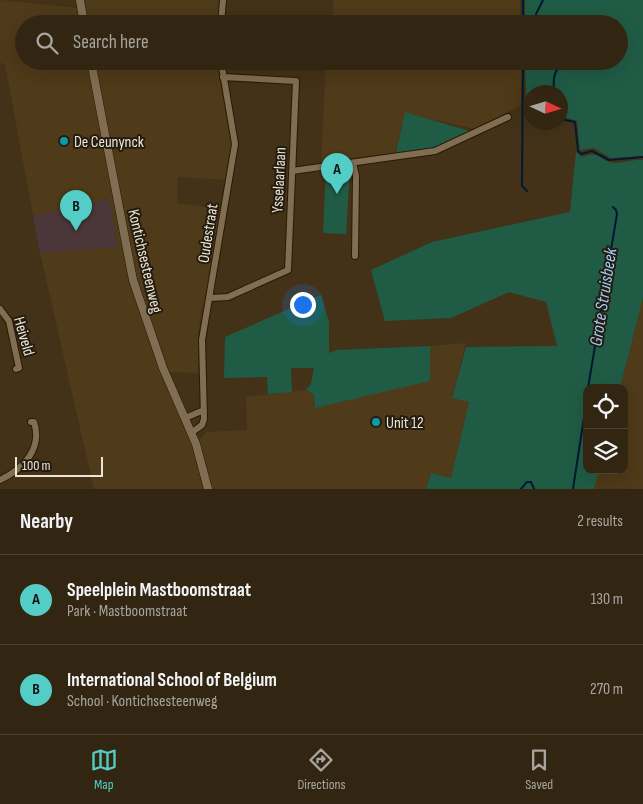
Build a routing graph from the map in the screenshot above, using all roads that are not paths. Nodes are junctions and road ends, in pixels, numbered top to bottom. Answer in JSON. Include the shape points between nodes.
{"nodes":[{"id":1,"x":80,"y":0,"type":"edge"},
{"id":2,"x":223,"y":0,"type":"edge"},
{"id":3,"x":82,"y":15,"type":"edge"},
{"id":4,"x":222,"y":15,"type":"edge"},
{"id":5,"x":94,"y":70,"type":"edge"},
{"id":6,"x":222,"y":70,"type":"edge"},
{"id":7,"x":223,"y":77,"type":"junction"},
{"id":8,"x":508,"y":117,"type":"dead end"},
{"id":9,"x":353,"y":163,"type":"junction"},
{"id":10,"x":292,"y":171,"type":"junction"},
{"id":11,"x":355,"y":256,"type":"dead end"},
{"id":12,"x":210,"y":298,"type":"junction"},
{"id":13,"x":0,"y":310,"type":"edge"},
{"id":14,"x":16,"y":369,"type":"dead end"},
{"id":15,"x":204,"y":410,"type":"junction"},
{"id":16,"x":185,"y":418,"type":"junction"},
{"id":17,"x":31,"y":422,"type":"dead end"},
{"id":18,"x":191,"y":433,"type":"junction"},
{"id":19,"x":0,"y":480,"type":"edge"},
{"id":20,"x":208,"y":489,"type":"edge"}],
"edges":[{"from":1,"to":3,"type":"street"},
{"from":2,"to":4,"type":"street"},
{"from":5,"to":16,"type":"street","name":"Kontichsesteenweg","via":[[134,280],[163,368]]},
{"from":6,"to":7,"type":"street","name":"Oudestraat"},
{"from":7,"to":10,"type":"street","name":"Ysselaarlaan","via":[[296,81]]},
{"from":7,"to":12,"type":"street","name":"Oudestraat","via":[[235,144]]},
{"from":8,"to":9,"type":"street","via":[[435,151]]},
{"from":9,"to":10,"type":"street"},
{"from":9,"to":11,"type":"street","via":[[356,176]]},
{"from":10,"to":12,"type":"street","name":"Ysselaarlaan","via":[[288,270],[228,297]]},
{"from":12,"to":15,"type":"street","name":"Oudestraat","via":[[202,340]]},
{"from":13,"to":14,"type":"street","name":"Heiveld","via":[[9,321],[19,368]]},
{"from":15,"to":16,"type":"street"},
{"from":15,"to":18,"type":"street","name":"Oudestraat","via":[[202,425]]},
{"from":16,"to":18,"type":"street","name":"Kontichsesteenweg"},
{"from":17,"to":19,"type":"street","via":[[37,430],[30,457],[15,473]]},
{"from":18,"to":20,"type":"street","name":"Kontichsesteenweg"}]}
